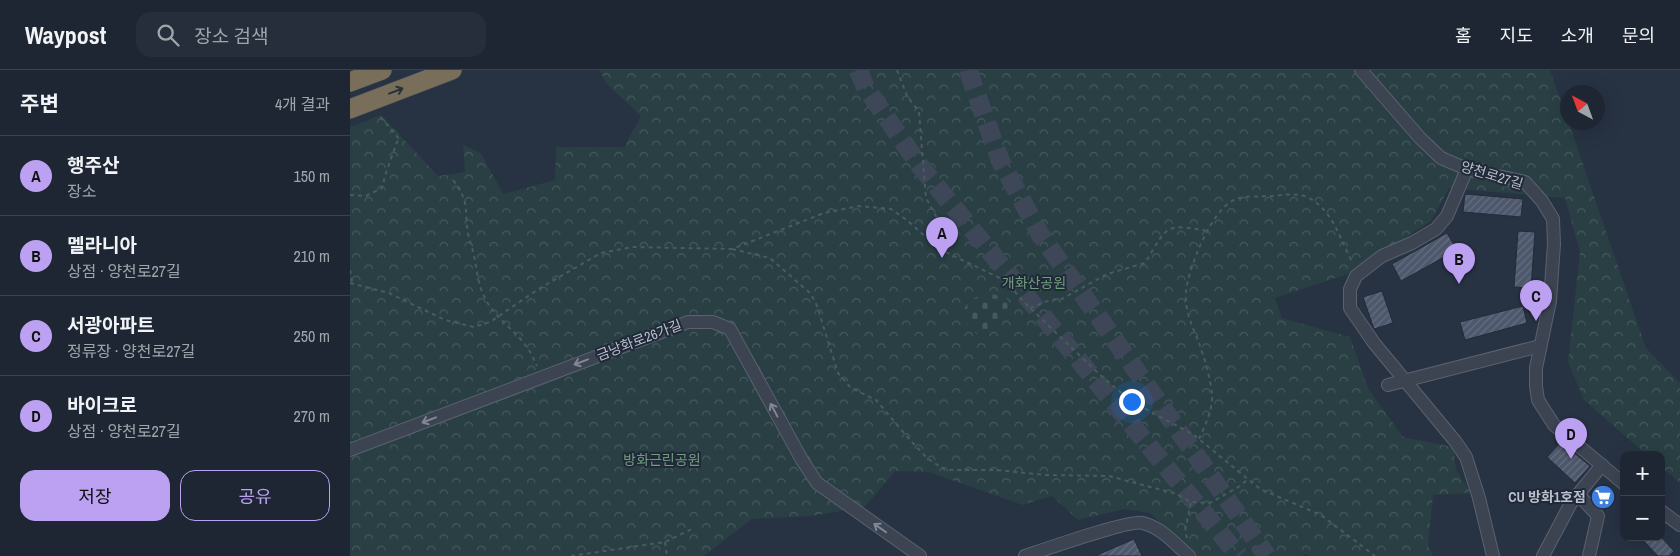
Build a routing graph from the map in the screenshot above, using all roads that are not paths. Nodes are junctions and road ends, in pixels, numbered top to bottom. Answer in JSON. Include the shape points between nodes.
{"nodes":[{"id":1,"x":382,"y":70,"type":"edge"},
{"id":2,"x":452,"y":70,"type":"edge"},
{"id":3,"x":1361,"y":70,"type":"edge"},
{"id":4,"x":350,"y":82,"type":"edge"},
{"id":5,"x":350,"y":109,"type":"edge"},
{"id":6,"x":1467,"y":169,"type":"junction"},
{"id":7,"x":1540,"y":346,"type":"junction"},
{"id":8,"x":1404,"y":380,"type":"junction"},
{"id":9,"x":1388,"y":385,"type":"dead end"},
{"id":10,"x":350,"y":450,"type":"edge"},
{"id":11,"x":1602,"y":465,"type":"junction"},
{"id":12,"x":1620,"y":481,"type":"edge"},
{"id":13,"x":1578,"y":494,"type":"junction"},
{"id":14,"x":1665,"y":514,"type":"edge"},
{"id":15,"x":1680,"y":525,"type":"edge"},
{"id":16,"x":920,"y":556,"type":"edge"},
{"id":17,"x":1025,"y":556,"type":"edge"},
{"id":18,"x":1188,"y":556,"type":"edge"},
{"id":19,"x":1493,"y":556,"type":"edge"},
{"id":20,"x":1544,"y":556,"type":"edge"},
{"id":21,"x":1588,"y":556,"type":"edge"}],
"edges":[{"from":1,"to":4,"type":"highway"},
{"from":5,"to":2,"type":"highway","one_way":true},
{"from":3,"to":6,"type":"street","name":"양천로27길","via":[[1441,158]]},
{"from":6,"to":7,"type":"street","name":"양천로27길","via":[[1525,182],[1553,219],[1550,300]]},
{"from":6,"to":8,"type":"street","via":[[1447,216],[1436,229],[1382,256],[1356,276],[1350,289],[1350,308]]},
{"from":7,"to":8,"type":"street"},
{"from":7,"to":11,"type":"street","name":"양천로27길","via":[[1536,368],[1538,400],[1554,425]]},
{"from":8,"to":9,"type":"street"},
{"from":8,"to":19,"type":"street","via":[[1466,457]]},
{"from":16,"to":10,"type":"street","name":"금낭화로26가길","one_way":true,"via":[[817,483],[784,430],[730,329],[713,322],[688,322]]},
{"from":11,"to":12,"type":"street","name":"양천로27길"},
{"from":11,"to":13,"type":"street"},
{"from":13,"to":20,"type":"street"},
{"from":13,"to":21,"type":"street","via":[[1598,516]]},
{"from":14,"to":15,"type":"street"},
{"from":17,"to":18,"type":"street","via":[[1140,522],[1161,530]]}]}
